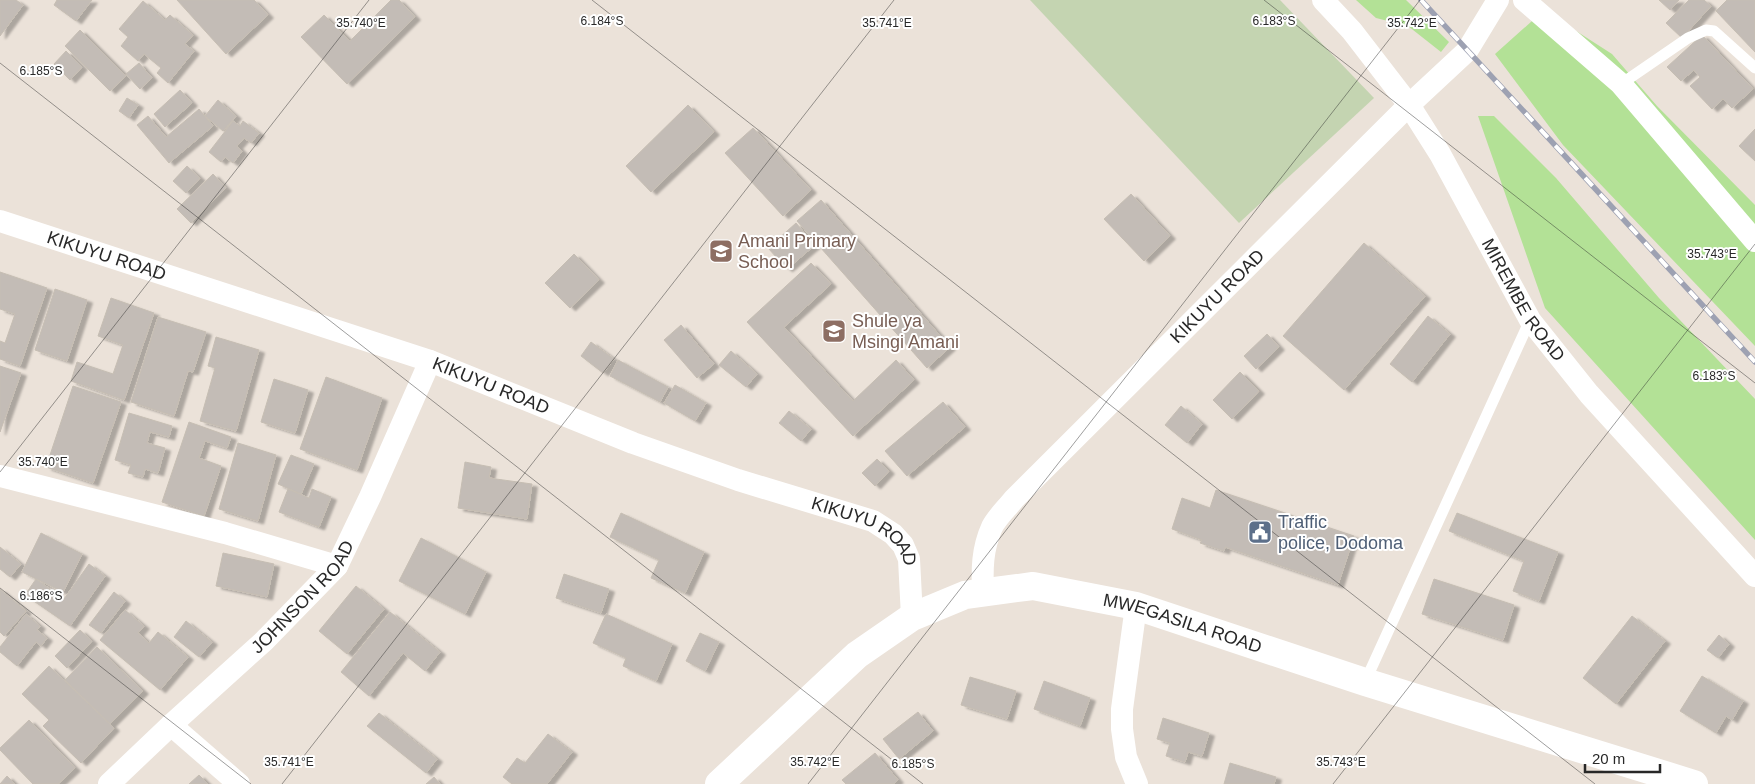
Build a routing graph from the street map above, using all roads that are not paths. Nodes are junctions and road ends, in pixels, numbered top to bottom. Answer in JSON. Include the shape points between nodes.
{"nodes":[{"id":1,"x":1324,"y":0,"type":"edge"},
{"id":2,"x":1498,"y":0,"type":"edge"},
{"id":3,"x":1524,"y":0,"type":"edge"},
{"id":4,"x":1755,"y":68,"type":"edge"},
{"id":5,"x":1621,"y":84,"type":"junction"},
{"id":6,"x":1409,"y":105,"type":"junction"},
{"id":7,"x":0,"y":221,"type":"edge"},
{"id":8,"x":1755,"y":241,"type":"edge"},
{"id":9,"x":1530,"y":320,"type":"junction"},
{"id":10,"x":430,"y":361,"type":"junction"},
{"id":11,"x":1,"y":479,"type":"edge"},
{"id":12,"x":337,"y":566,"type":"junction"},
{"id":13,"x":1755,"y":576,"type":"edge"},
{"id":14,"x":983,"y":593,"type":"junction"},
{"id":15,"x":1136,"y":606,"type":"junction"},
{"id":16,"x":912,"y":617,"type":"junction"},
{"id":17,"x":1365,"y":682,"type":"junction"},
{"id":18,"x":171,"y":725,"type":"junction"},
{"id":19,"x":109,"y":784,"type":"edge"},
{"id":20,"x":239,"y":784,"type":"edge"},
{"id":21,"x":719,"y":784,"type":"edge"},
{"id":22,"x":1137,"y":784,"type":"edge"},
{"id":23,"x":1694,"y":784,"type":"edge"}],
"edges":[{"from":1,"to":6,"type":"street","name":"MIREMBE ROAD"},
{"from":2,"to":6,"type":"street","name":"KIKUYU ROAD","via":[[1467,51]]},
{"from":3,"to":5,"type":"street"},
{"from":4,"to":5,"type":"lane","via":[[1714,31],[1706,30],[1688,38]]},
{"from":5,"to":8,"type":"street"},
{"from":6,"to":9,"type":"street","name":"MIREMBE ROAD","via":[[1440,154]]},
{"from":6,"to":14,"type":"street","name":"KIKUYU ROAD","via":[[1014,499],[993,526],[986,545],[982,562]]},
{"from":7,"to":10,"type":"street","name":"KIKUYU ROAD"},
{"from":9,"to":13,"type":"street","name":"MIREMBE ROAD","via":[[1590,394]]},
{"from":9,"to":17,"type":"lane"},
{"from":10,"to":12,"type":"street","name":"JOHNSON ROAD"},
{"from":10,"to":16,"type":"street","name":"KIKUYU ROAD","via":[[642,446],[738,480],[873,521],[904,545],[909,559]]},
{"from":11,"to":12,"type":"street","via":[[225,533]]},
{"from":12,"to":18,"type":"street","name":"JOHNSON ROAD","via":[[264,641]]},
{"from":14,"to":15,"type":"street","name":"MWEGASILA ROAD","via":[[1033,586]]},
{"from":14,"to":16,"type":"street","name":"MWEGASILA ROAD","via":[[965,595]]},
{"from":15,"to":17,"type":"street","name":"MWEGASILA ROAD"},
{"from":15,"to":22,"type":"street","via":[[1122,729],[1126,757]]},
{"from":16,"to":21,"type":"street","name":"MWEGASILA ROAD","via":[[857,655]]},
{"from":17,"to":23,"type":"street","name":"MWEGASILA ROAD"},
{"from":18,"to":19,"type":"street","name":"JOHNSON ROAD"},
{"from":18,"to":20,"type":"street"}]}
